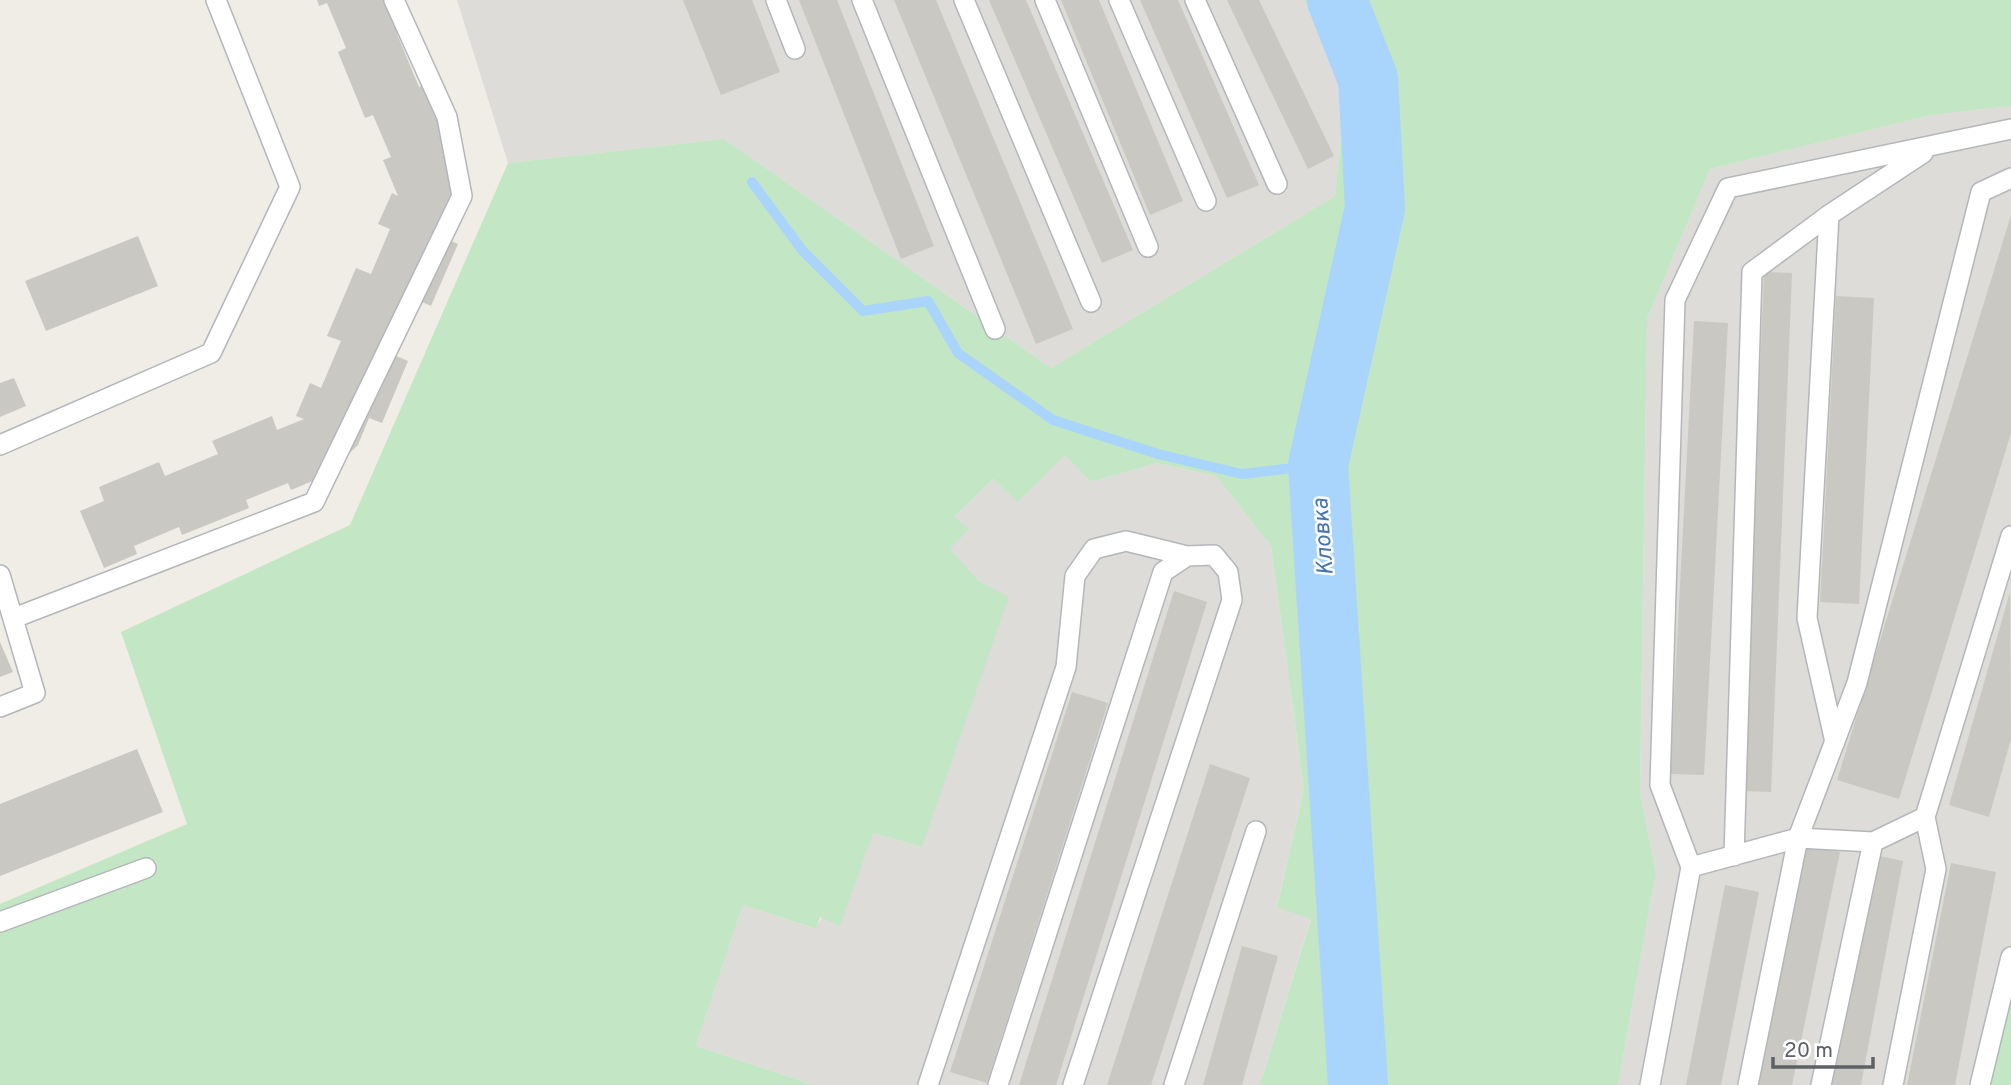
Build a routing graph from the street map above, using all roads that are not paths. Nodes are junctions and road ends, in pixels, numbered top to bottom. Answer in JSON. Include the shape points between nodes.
{"nodes":[{"id":1,"x":216,"y":0,"type":"edge"},
{"id":2,"x":394,"y":0,"type":"edge"},
{"id":3,"x":776,"y":0,"type":"edge"},
{"id":4,"x":862,"y":0,"type":"edge"},
{"id":5,"x":964,"y":0,"type":"edge"},
{"id":6,"x":1045,"y":0,"type":"edge"},
{"id":7,"x":1119,"y":0,"type":"edge"},
{"id":8,"x":1195,"y":0,"type":"edge"},
{"id":9,"x":795,"y":49,"type":"dead end"},
{"id":10,"x":2011,"y":129,"type":"edge"},
{"id":11,"x":1933,"y":147,"type":"junction"},
{"id":12,"x":2011,"y":178,"type":"edge"},
{"id":13,"x":1277,"y":184,"type":"dead end"},
{"id":14,"x":1206,"y":201,"type":"dead end"},
{"id":15,"x":1829,"y":215,"type":"junction"},
{"id":16,"x":1149,"y":247,"type":"dead end"},
{"id":17,"x":1091,"y":302,"type":"dead end"},
{"id":18,"x":995,"y":329,"type":"dead end"},
{"id":19,"x":0,"y":445,"type":"edge"},
{"id":20,"x":2011,"y":536,"type":"edge"},
{"id":21,"x":1187,"y":556,"type":"junction"},
{"id":22,"x":0,"y":575,"type":"edge"},
{"id":23,"x":14,"y":618,"type":"junction"},
{"id":24,"x":0,"y":707,"type":"edge"},
{"id":25,"x":1835,"y":742,"type":"junction"},
{"id":26,"x":1925,"y":817,"type":"junction"},
{"id":27,"x":1255,"y":831,"type":"dead end"},
{"id":28,"x":1798,"y":838,"type":"junction"},
{"id":29,"x":1873,"y":842,"type":"junction"},
{"id":30,"x":1734,"y":856,"type":"junction"},
{"id":31,"x":1691,"y":867,"type":"junction"},
{"id":32,"x":146,"y":868,"type":"dead end"},
{"id":33,"x":0,"y":922,"type":"edge"},
{"id":34,"x":2011,"y":957,"type":"edge"},
{"id":35,"x":928,"y":1085,"type":"edge"},
{"id":36,"x":998,"y":1085,"type":"edge"},
{"id":37,"x":1073,"y":1085,"type":"edge"},
{"id":38,"x":1174,"y":1085,"type":"edge"},
{"id":39,"x":1650,"y":1085,"type":"edge"},
{"id":40,"x":1748,"y":1085,"type":"edge"},
{"id":41,"x":1821,"y":1085,"type":"edge"},
{"id":42,"x":1893,"y":1085,"type":"edge"},
{"id":43,"x":1980,"y":1085,"type":"edge"}],
"edges":[{"from":1,"to":19,"type":"lane","via":[[290,187],[211,353]]},
{"from":2,"to":23,"type":"lane","via":[[447,117],[462,197],[314,502]]},
{"from":3,"to":9,"type":"lane"},
{"from":4,"to":18,"type":"lane"},
{"from":5,"to":17,"type":"lane"},
{"from":6,"to":16,"type":"lane"},
{"from":7,"to":14,"type":"lane"},
{"from":8,"to":13,"type":"lane"},
{"from":10,"to":11,"type":"lane"},
{"from":11,"to":15,"type":"lane"},
{"from":11,"to":31,"type":"lane","via":[[1728,188],[1675,300],[1660,785]]},
{"from":12,"to":25,"type":"lane","via":[[1981,192],[1857,683]]},
{"from":15,"to":25,"type":"lane","via":[[1807,618]]},
{"from":15,"to":30,"type":"lane","via":[[1752,272]]},
{"from":20,"to":26,"type":"lane"},
{"from":21,"to":35,"type":"lane","via":[[1126,541],[1094,549],[1076,576],[1066,667]]},
{"from":21,"to":36,"type":"lane","via":[[1163,572]]},
{"from":21,"to":37,"type":"lane","via":[[1214,555],[1228,572],[1232,600]]},
{"from":22,"to":23,"type":"lane"},
{"from":23,"to":24,"type":"lane","via":[[35,693]]},
{"from":25,"to":28,"type":"lane"},
{"from":26,"to":29,"type":"lane"},
{"from":26,"to":42,"type":"lane","via":[[1936,869]]},
{"from":27,"to":38,"type":"lane"},
{"from":28,"to":29,"type":"lane"},
{"from":28,"to":30,"type":"lane"},
{"from":28,"to":40,"type":"lane"},
{"from":29,"to":41,"type":"lane"},
{"from":30,"to":31,"type":"lane"},
{"from":31,"to":39,"type":"lane"},
{"from":32,"to":33,"type":"lane"},
{"from":34,"to":43,"type":"lane"}]}
